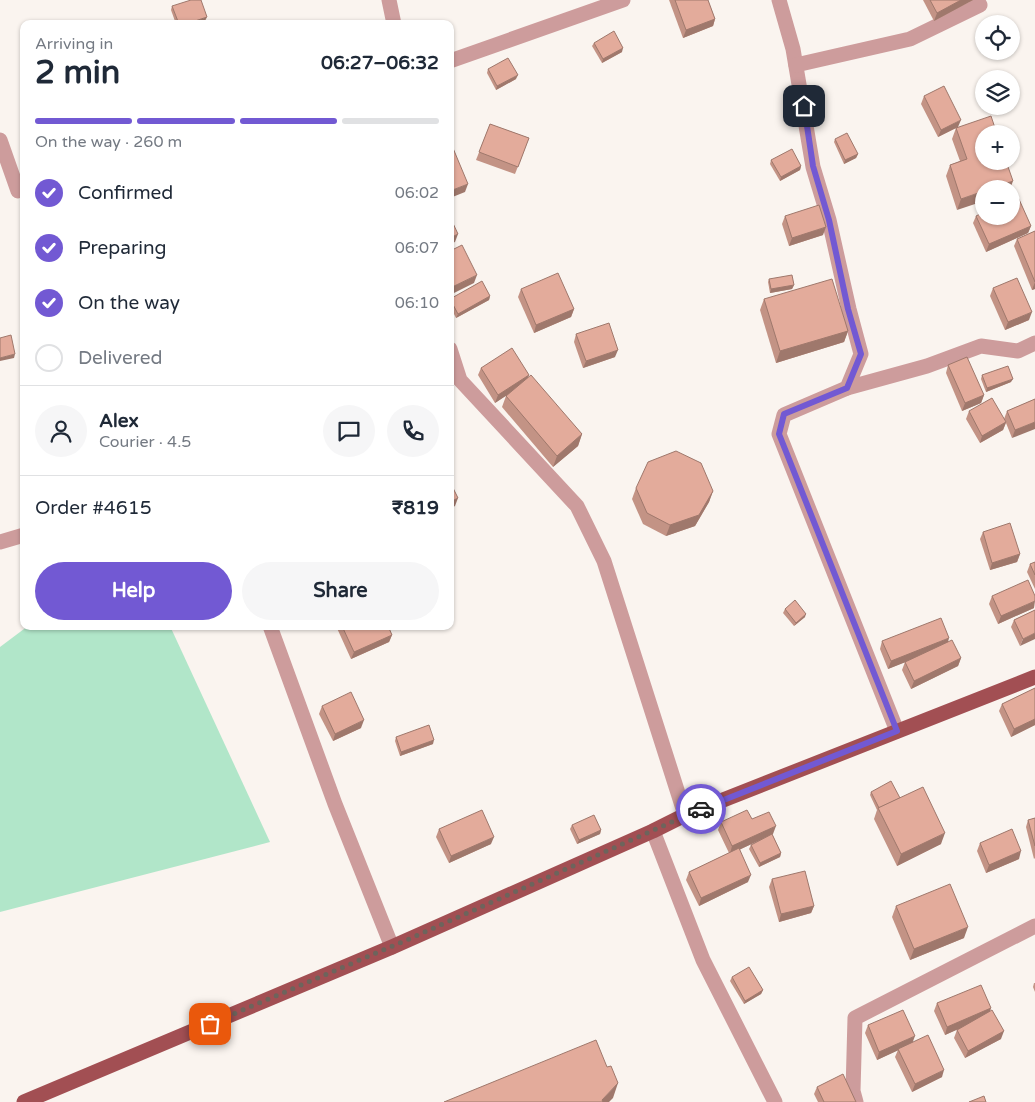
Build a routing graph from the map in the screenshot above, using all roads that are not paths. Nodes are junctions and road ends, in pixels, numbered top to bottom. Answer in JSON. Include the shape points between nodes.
{"nodes":[{"id":1,"x":389,"y":0,"type":"edge"},
{"id":2,"x":623,"y":0,"type":"edge"},
{"id":3,"x":780,"y":0,"type":"edge"},
{"id":4,"x":977,"y":0,"type":"edge"},
{"id":5,"x":393,"y":20,"type":"edge"},
{"id":6,"x":454,"y":60,"type":"edge"},
{"id":7,"x":796,"y":65,"type":"junction"},
{"id":8,"x":0,"y":140,"type":"edge"},
{"id":9,"x":20,"y":190,"type":"edge"},
{"id":10,"x":1035,"y":343,"type":"edge"},
{"id":11,"x":454,"y":361,"type":"edge"},
{"id":12,"x":847,"y":388,"type":"junction"},
{"id":13,"x":20,"y":537,"type":"edge"},
{"id":14,"x":0,"y":542,"type":"edge"},
{"id":15,"x":271,"y":630,"type":"edge"},
{"id":16,"x":1035,"y":677,"type":"edge"},
{"id":17,"x":897,"y":731,"type":"junction"},
{"id":18,"x":686,"y":815,"type":"junction"},
{"id":19,"x":653,"y":831,"type":"junction"},
{"id":20,"x":1035,"y":926,"type":"edge"},
{"id":21,"x":392,"y":947,"type":"junction"},
{"id":22,"x":24,"y":1102,"type":"edge"},
{"id":23,"x":775,"y":1102,"type":"edge"},
{"id":24,"x":856,"y":1102,"type":"edge"}],
"edges":[{"from":1,"to":5,"type":"street"},
{"from":2,"to":6,"type":"street"},
{"from":3,"to":7,"type":"street"},
{"from":4,"to":7,"type":"street","via":[[980,5],[910,39]]},
{"from":7,"to":12,"type":"street","via":[[813,166],[861,354]]},
{"from":8,"to":9,"type":"street"},
{"from":10,"to":12,"type":"street","via":[[1018,351],[981,346],[927,366]]},
{"from":11,"to":18,"type":"street","via":[[460,380],[577,506],[604,561]]},
{"from":12,"to":17,"type":"street","via":[[784,414],[779,434]]},
{"from":13,"to":14,"type":"street"},
{"from":15,"to":21,"type":"street"},
{"from":16,"to":17,"type":"main road"},
{"from":17,"to":18,"type":"main road"},
{"from":18,"to":19,"type":"main road"},
{"from":19,"to":21,"type":"main road"},
{"from":19,"to":23,"type":"street","via":[[703,960]]},
{"from":20,"to":24,"type":"street","via":[[855,1018],[853,1092]]},
{"from":21,"to":22,"type":"main road"}]}
